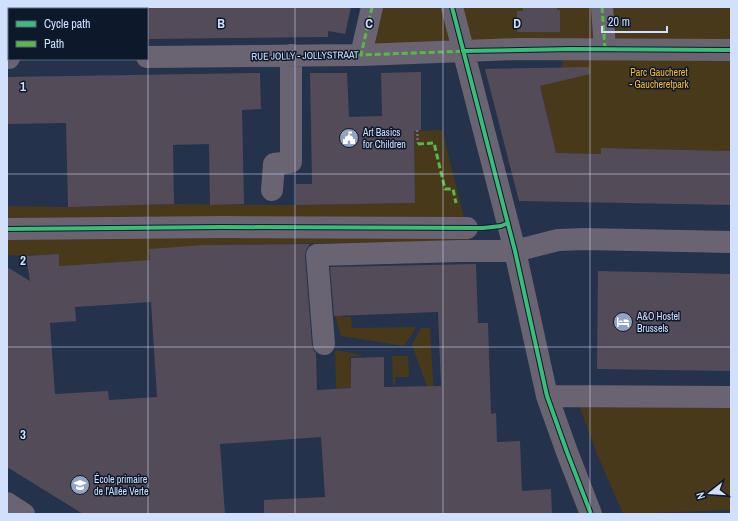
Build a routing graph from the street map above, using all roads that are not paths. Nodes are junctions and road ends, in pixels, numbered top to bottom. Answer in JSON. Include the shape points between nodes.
{"nodes":[{"id":1,"x":372,"y":7,"type":"edge"},
{"id":2,"x":452,"y":7,"type":"edge"},
{"id":3,"x":602,"y":7,"type":"edge"},
{"id":4,"x":605,"y":49,"type":"junction"},
{"id":5,"x":731,"y":50,"type":"edge"},
{"id":6,"x":463,"y":51,"type":"junction"},
{"id":7,"x":291,"y":55,"type":"junction"},
{"id":8,"x":362,"y":55,"type":"junction"},
{"id":9,"x":148,"y":57,"type":"edge"},
{"id":10,"x":272,"y":190,"type":"dead end"},
{"id":11,"x":7,"y":228,"type":"edge"},
{"id":12,"x":466,"y":228,"type":"dead end"},
{"id":13,"x":731,"y":242,"type":"edge"},
{"id":14,"x":515,"y":251,"type":"junction"},
{"id":15,"x":324,"y":344,"type":"dead end"},
{"id":16,"x":547,"y":396,"type":"junction"},
{"id":17,"x":731,"y":397,"type":"edge"},
{"id":18,"x":592,"y":514,"type":"edge"}],
"edges":[{"from":1,"to":8,"type":"street"},
{"from":2,"to":6,"type":"street"},
{"from":3,"to":4,"type":"street"},
{"from":4,"to":5,"type":"street","name":"RUE JOLLY - JOLLYSTRAAT"},
{"from":4,"to":6,"type":"street","name":"RUE JOLLY - JOLLYSTRAAT"},
{"from":6,"to":8,"type":"street","name":"RUE JOLLY - JOLLYSTRAAT"},
{"from":6,"to":14,"type":"street"},
{"from":7,"to":8,"type":"street","name":"RUE JOLLY - JOLLYSTRAAT"},
{"from":7,"to":9,"type":"street","name":"RUE JOLLY - JOLLYSTRAAT"},
{"from":7,"to":10,"type":"street","via":[[291,162],[274,164]]},
{"from":11,"to":12,"type":"street"},
{"from":13,"to":14,"type":"street","via":[[558,240]]},
{"from":14,"to":15,"type":"street","via":[[317,255]]},
{"from":14,"to":16,"type":"street"},
{"from":16,"to":17,"type":"street"},
{"from":16,"to":18,"type":"street"}]}
